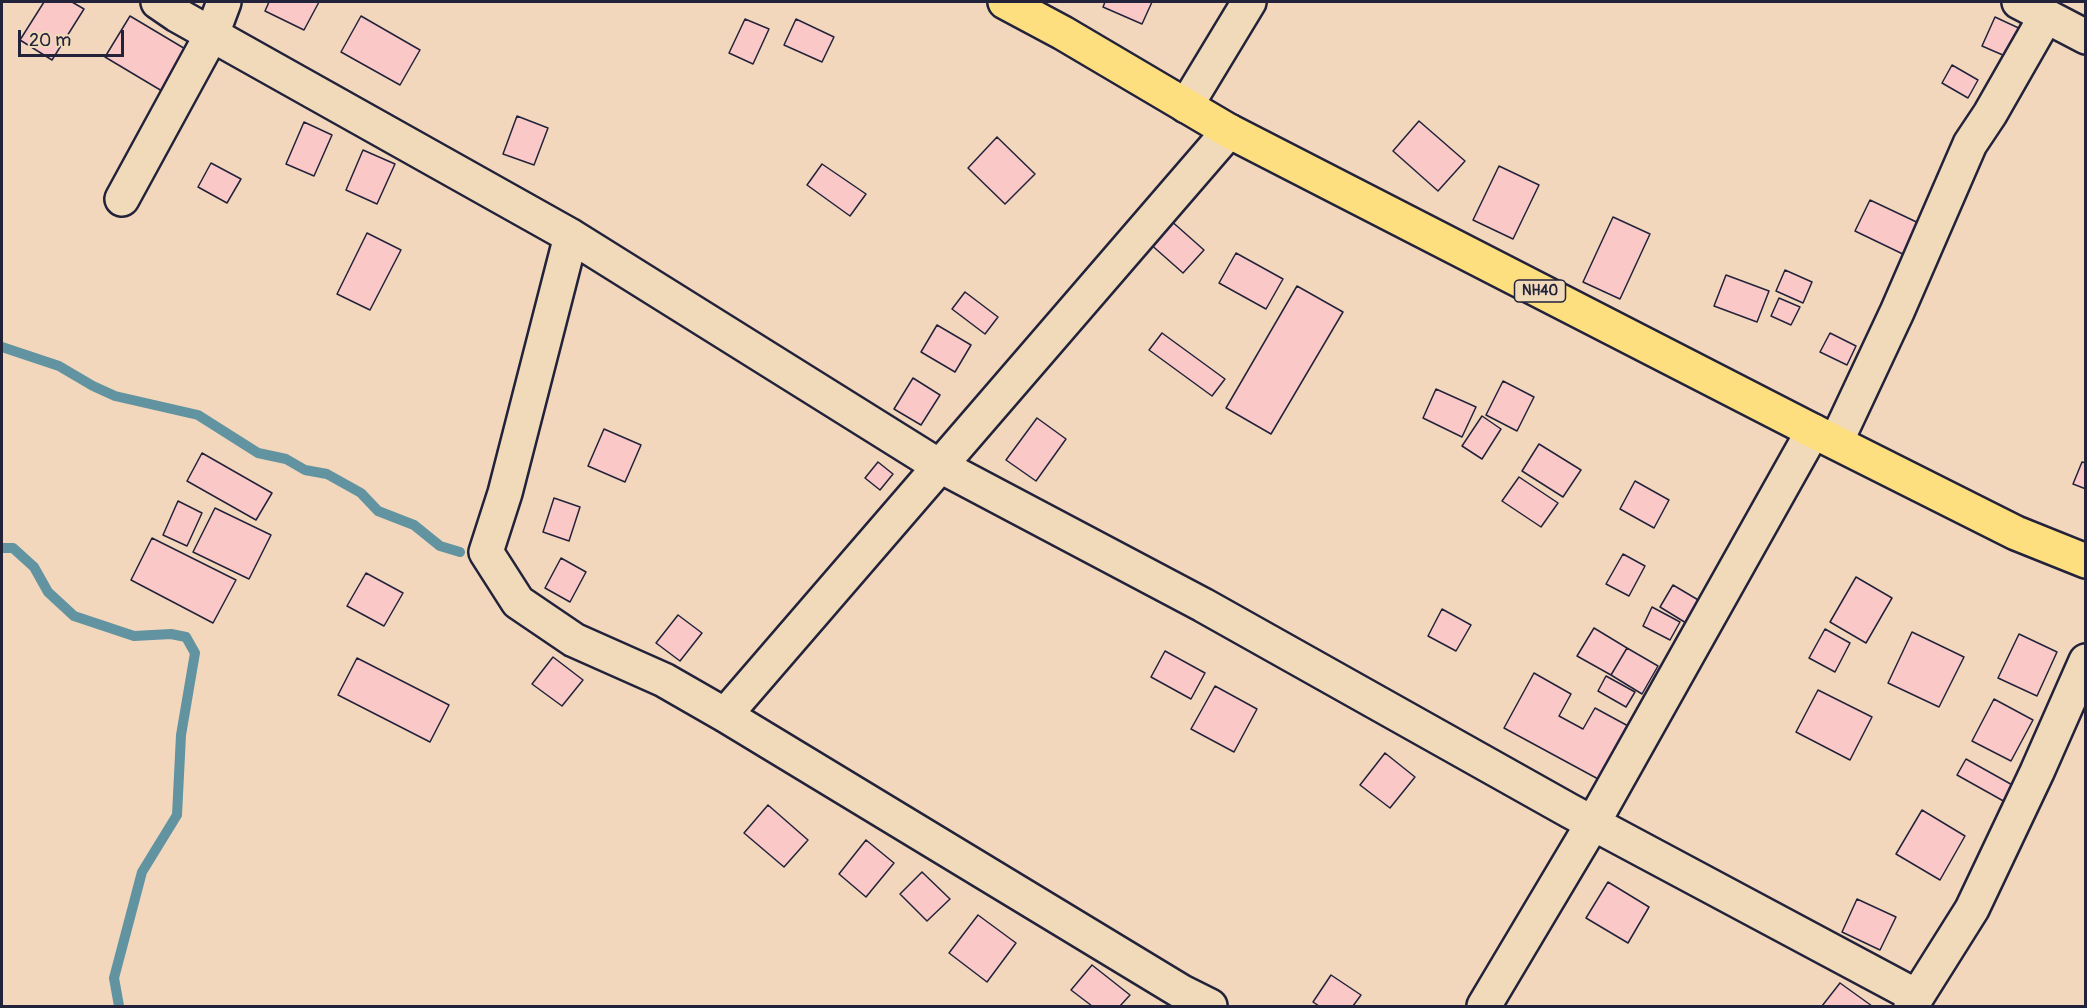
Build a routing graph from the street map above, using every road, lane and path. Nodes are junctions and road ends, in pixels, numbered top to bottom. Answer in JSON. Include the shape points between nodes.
{"nodes":[{"id":1,"x":158,"y":2,"type":"edge"},
{"id":2,"x":224,"y":2,"type":"edge"},
{"id":3,"x":1005,"y":2,"type":"edge"},
{"id":4,"x":1249,"y":2,"type":"edge"},
{"id":5,"x":2033,"y":9,"type":"edge"},
{"id":6,"x":212,"y":34,"type":"junction"},
{"id":7,"x":2085,"y":37,"type":"edge"},
{"id":8,"x":1186,"y":106,"type":"junction"},
{"id":9,"x":1229,"y":131,"type":"junction"},
{"id":10,"x":122,"y":199,"type":"dead end"},
{"id":11,"x":571,"y":236,"type":"junction"},
{"id":12,"x":1824,"y":437,"type":"junction"},
{"id":13,"x":941,"y":465,"type":"junction"},
{"id":14,"x":2085,"y":561,"type":"edge"},
{"id":15,"x":2085,"y":661,"type":"edge"},
{"id":16,"x":725,"y":715,"type":"junction"},
{"id":17,"x":1593,"y":823,"type":"junction"},
{"id":18,"x":1913,"y":1001,"type":"edge"},
{"id":19,"x":1210,"y":1006,"type":"edge"},
{"id":20,"x":1485,"y":1006,"type":"edge"}],
"edges":[{"from":1,"to":6,"type":"street"},
{"from":2,"to":6,"type":"street"},
{"from":3,"to":8,"type":"highway","number":"NH40"},
{"from":4,"to":8,"type":"street"},
{"from":5,"to":7,"type":"street"},
{"from":5,"to":12,"type":"street","via":[[1990,114],[1970,144],[1897,312]]},
{"from":6,"to":10,"type":"street"},
{"from":6,"to":11,"type":"street"},
{"from":8,"to":9,"type":"highway","number":"NH40"},
{"from":9,"to":12,"type":"highway","number":"NH40"},
{"from":9,"to":13,"type":"street"},
{"from":11,"to":13,"type":"street"},
{"from":11,"to":16,"type":"street","via":[[505,493],[486,552],[518,602],[574,640],[664,680]]},
{"from":12,"to":14,"type":"highway","number":"NH40","via":[[2016,533]]},
{"from":12,"to":17,"type":"street"},
{"from":13,"to":16,"type":"street"},
{"from":13,"to":17,"type":"street","via":[[1203,604]]},
{"from":15,"to":18,"type":"street","via":[[1972,909]]},
{"from":16,"to":19,"type":"street"},
{"from":17,"to":18,"type":"street"},
{"from":17,"to":20,"type":"street"}]}
